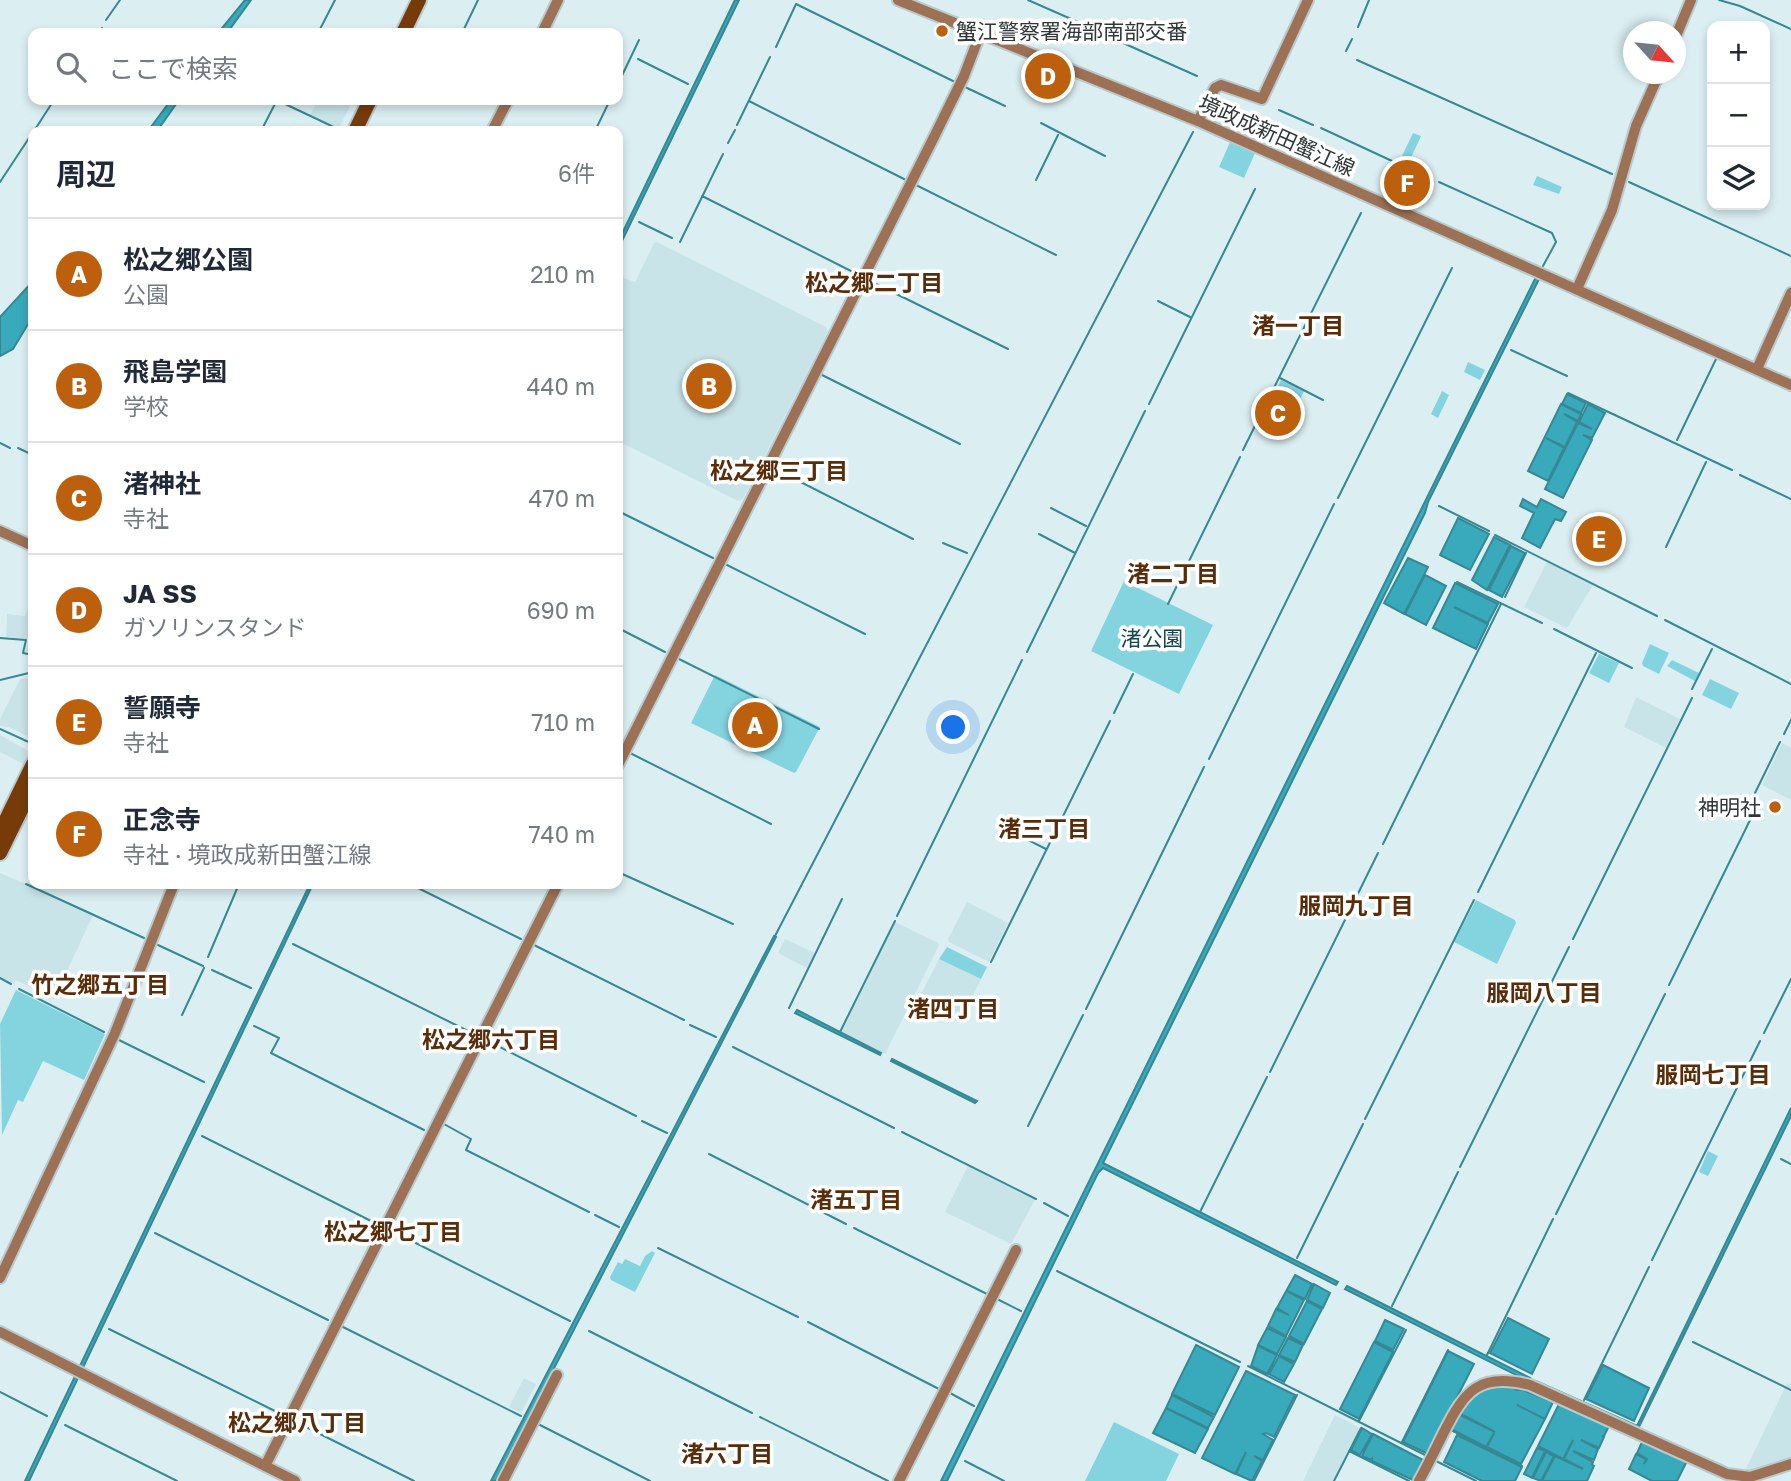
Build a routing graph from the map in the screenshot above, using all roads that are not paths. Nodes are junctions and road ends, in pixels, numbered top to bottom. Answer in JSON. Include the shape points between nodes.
{"nodes":[{"id":1,"x":409,"y":0,"type":"edge"},
{"id":2,"x":419,"y":0,"type":"edge"},
{"id":3,"x":558,"y":0,"type":"edge"},
{"id":4,"x":898,"y":0,"type":"edge"},
{"id":5,"x":1308,"y":0,"type":"edge"},
{"id":6,"x":1692,"y":0,"type":"edge"},
{"id":7,"x":1682,"y":21,"type":"edge"},
{"id":8,"x":395,"y":28,"type":"edge"},
{"id":9,"x":405,"y":28,"type":"edge"},
{"id":10,"x":544,"y":28,"type":"edge"},
{"id":11,"x":980,"y":34,"type":"junction"},
{"id":12,"x":1655,"y":84,"type":"edge"},
{"id":13,"x":358,"y":105,"type":"edge"},
{"id":14,"x":368,"y":105,"type":"edge"},
{"id":15,"x":505,"y":105,"type":"edge"},
{"id":16,"x":1198,"y":121,"type":"junction"},
{"id":17,"x":348,"y":126,"type":"edge"},
{"id":18,"x":357,"y":126,"type":"edge"},
{"id":19,"x":495,"y":126,"type":"edge"},
{"id":20,"x":1577,"y":289,"type":"junction"},
{"id":21,"x":1791,"y":293,"type":"edge"},
{"id":22,"x":1757,"y":369,"type":"junction"},
{"id":23,"x":1791,"y":384,"type":"edge"},
{"id":24,"x":0,"y":531,"type":"edge"},
{"id":25,"x":28,"y":544,"type":"edge"},
{"id":26,"x":623,"y":755,"type":"edge"},
{"id":27,"x":28,"y":774,"type":"edge"},
{"id":28,"x":28,"y":796,"type":"edge"},
{"id":29,"x":0,"y":831,"type":"edge"},
{"id":30,"x":0,"y":853,"type":"edge"},
{"id":31,"x":172,"y":889,"type":"edge"},
{"id":32,"x":555,"y":889,"type":"edge"},
{"id":33,"x":1016,"y":1250,"type":"dead end"},
{"id":34,"x":0,"y":1278,"type":"edge"},
{"id":35,"x":0,"y":1332,"type":"edge"},
{"id":36,"x":557,"y":1375,"type":"dead end"},
{"id":37,"x":1791,"y":1464,"type":"edge"},
{"id":38,"x":265,"y":1466,"type":"junction"},
{"id":39,"x":295,"y":1481,"type":"edge"},
{"id":40,"x":503,"y":1481,"type":"edge"},
{"id":41,"x":900,"y":1481,"type":"edge"},
{"id":42,"x":1419,"y":1481,"type":"edge"}],
"edges":[{"from":1,"to":8,"type":"highway"},
{"from":2,"to":9,"type":"highway"},
{"from":3,"to":10,"type":"street"},
{"from":4,"to":11,"type":"street","name":"境政成新田蟹江線"},
{"from":5,"to":16,"type":"street","via":[[1262,99],[1222,85]]},
{"from":6,"to":7,"type":"street"},
{"from":11,"to":16,"type":"street","name":"境政成新田蟹江線"},
{"from":11,"to":26,"type":"street","via":[[935,135]]},
{"from":12,"to":20,"type":"street","via":[[1636,126],[1612,210]]},
{"from":13,"to":17,"type":"highway"},
{"from":14,"to":18,"type":"highway"},
{"from":15,"to":19,"type":"street"},
{"from":16,"to":20,"type":"street","name":"境政成新田蟹江線"},
{"from":20,"to":22,"type":"street","name":"境政成新田蟹江線"},
{"from":21,"to":22,"type":"street"},
{"from":22,"to":23,"type":"street","name":"境政成新田蟹江線"},
{"from":24,"to":25,"type":"street"},
{"from":27,"to":29,"type":"highway"},
{"from":28,"to":30,"type":"highway"},
{"from":31,"to":34,"type":"street","via":[[115,1033]]},
{"from":32,"to":38,"type":"street"},
{"from":33,"to":41,"type":"street"},
{"from":35,"to":38,"type":"street"},
{"from":36,"to":40,"type":"street"},
{"from":37,"to":42,"type":"street","via":[[1750,1477],[1727,1474],[1530,1385],[1503,1381],[1481,1385],[1464,1397]]},
{"from":38,"to":39,"type":"street"}]}
